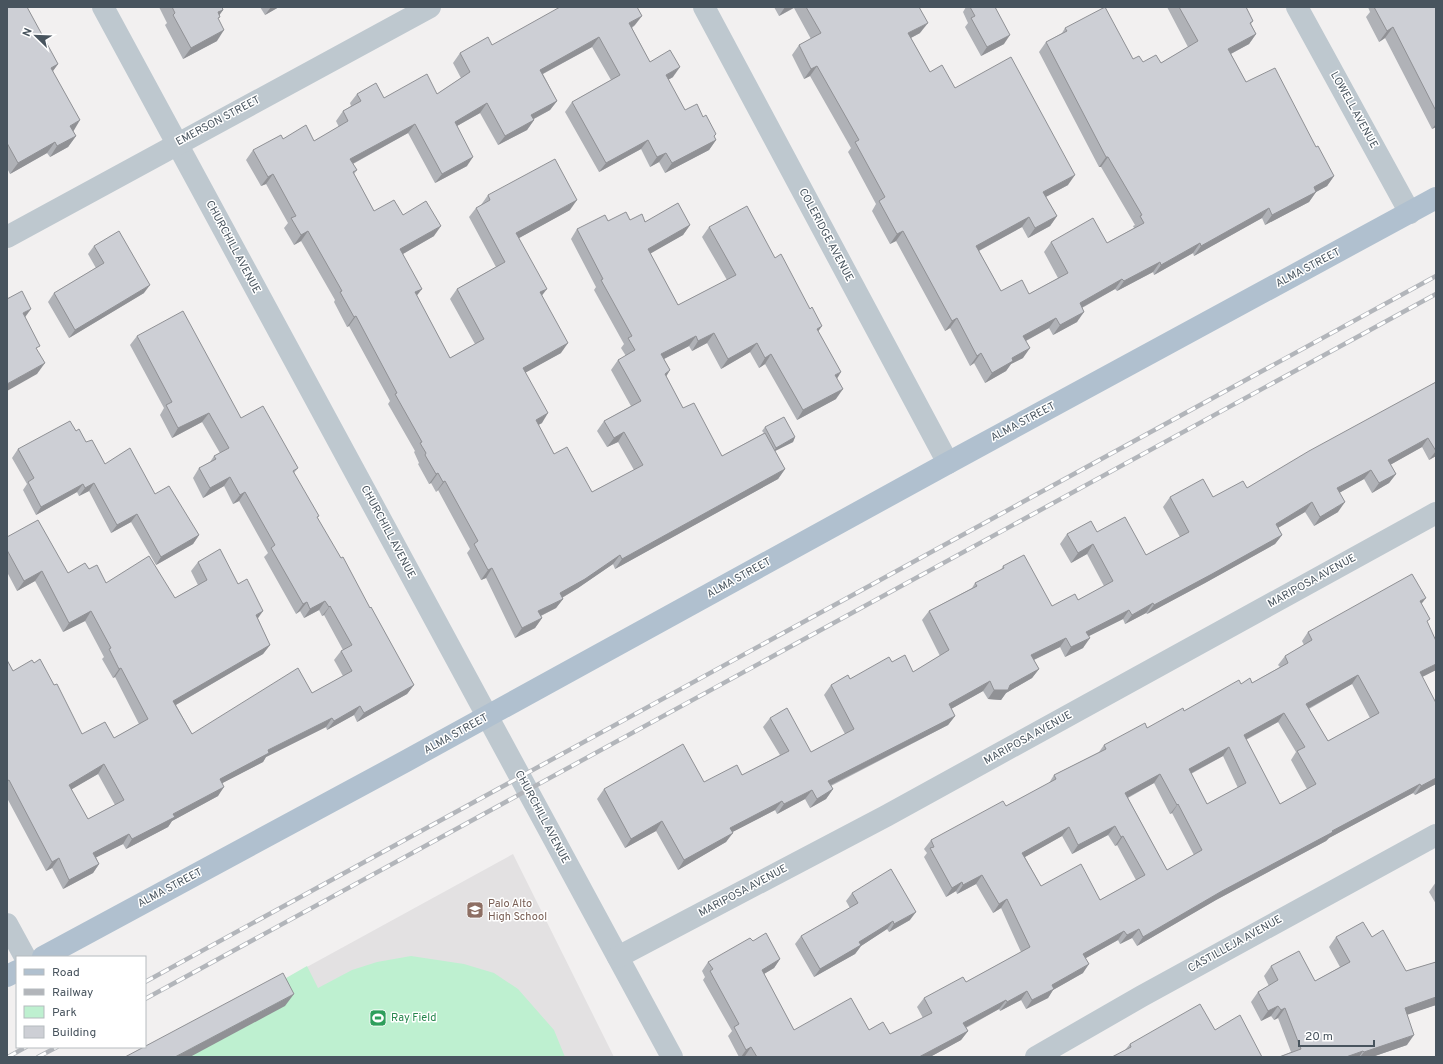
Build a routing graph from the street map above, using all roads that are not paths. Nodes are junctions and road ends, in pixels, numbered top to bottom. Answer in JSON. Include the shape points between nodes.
{"nodes":[{"id":1,"x":104,"y":7,"type":"edge"},
{"id":2,"x":430,"y":7,"type":"edge"},
{"id":3,"x":704,"y":7,"type":"edge"},
{"id":4,"x":1298,"y":7,"type":"edge"},
{"id":5,"x":177,"y":143,"type":"junction"},
{"id":6,"x":1436,"y":198,"type":"edge"},
{"id":7,"x":1410,"y":213,"type":"junction"},
{"id":8,"x":7,"y":237,"type":"edge"},
{"id":9,"x":948,"y":463,"type":"junction"},
{"id":10,"x":1436,"y":513,"type":"edge"},
{"id":11,"x":488,"y":716,"type":"junction"},
{"id":12,"x":1436,"y":835,"type":"edge"},
{"id":13,"x":7,"y":924,"type":"edge"},
{"id":14,"x":24,"y":956,"type":"edge"},
{"id":15,"x":45,"y":956,"type":"edge"},
{"id":16,"x":618,"y":957,"type":"junction"},
{"id":17,"x":16,"y":972,"type":"edge"},
{"id":18,"x":7,"y":976,"type":"edge"},
{"id":19,"x":672,"y":1057,"type":"edge"},
{"id":20,"x":1036,"y":1057,"type":"edge"}],
"edges":[{"from":1,"to":5,"type":"street","name":"CHURCHILL AVENUE"},
{"from":2,"to":5,"type":"street","name":"EMERSON STREET"},
{"from":3,"to":9,"type":"street","name":"COLERIDGE AVENUE"},
{"from":4,"to":7,"type":"street","name":"LOWELL AVENUE"},
{"from":5,"to":8,"type":"street","name":"EMERSON STREET"},
{"from":5,"to":11,"type":"street","name":"CHURCHILL AVENUE"},
{"from":6,"to":7,"type":"main road","name":"ALMA STREET"},
{"from":7,"to":9,"type":"main road","name":"ALMA STREET"},
{"from":9,"to":11,"type":"main road","name":"ALMA STREET"},
{"from":10,"to":16,"type":"street","name":"MARIPOSA AVENUE","via":[[886,816]]},
{"from":11,"to":15,"type":"main road","name":"ALMA STREET"},
{"from":11,"to":16,"type":"street","name":"CHURCHILL AVENUE"},
{"from":12,"to":20,"type":"street","name":"CASTILLEJA AVENUE"},
{"from":13,"to":14,"type":"street"},
{"from":16,"to":19,"type":"street","name":"CHURCHILL AVENUE"},
{"from":17,"to":18,"type":"main road"}]}
